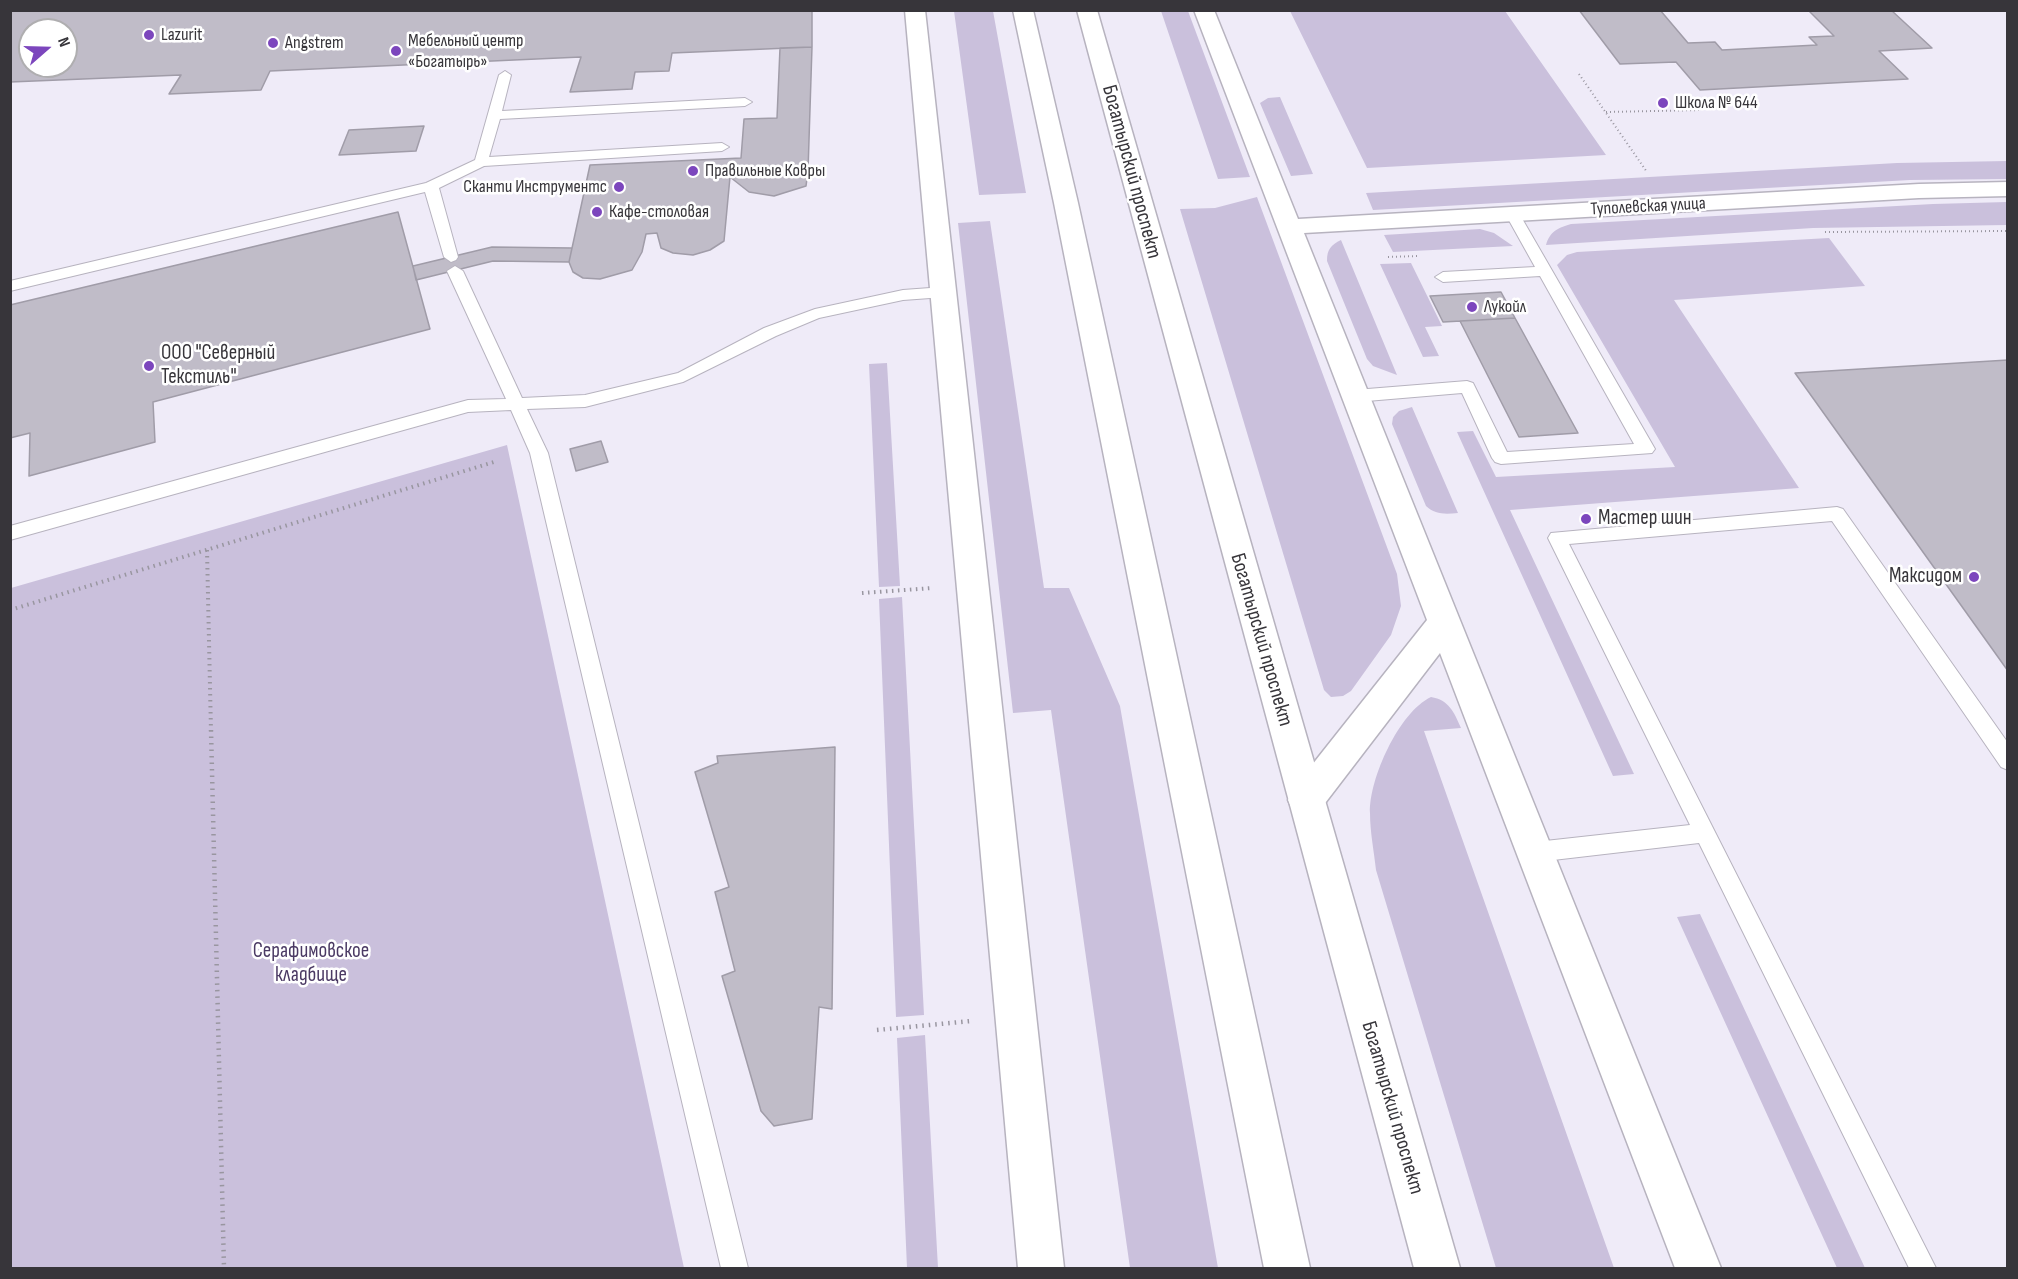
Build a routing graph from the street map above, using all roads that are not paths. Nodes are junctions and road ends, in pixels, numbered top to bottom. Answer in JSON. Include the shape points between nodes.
{"nodes":[{"id":1,"x":915,"y":10,"type":"edge"},
{"id":2,"x":1023,"y":10,"type":"edge"},
{"id":3,"x":1087,"y":10,"type":"edge"},
{"id":4,"x":1204,"y":10,"type":"edge"},
{"id":5,"x":505,"y":75,"type":"dead end"},
{"id":6,"x":745,"y":102,"type":"dead end"},
{"id":7,"x":495,"y":115,"type":"junction"},
{"id":8,"x":722,"y":147,"type":"dead end"},
{"id":9,"x":481,"y":162,"type":"junction"},
{"id":10,"x":431,"y":186,"type":"junction"},
{"id":11,"x":2007,"y":189,"type":"edge"},
{"id":12,"x":1513,"y":215,"type":"junction"},
{"id":13,"x":1288,"y":227,"type":"junction"},
{"id":14,"x":1545,"y":271,"type":"junction"},
{"id":15,"x":1443,"y":277,"type":"dead end"},
{"id":16,"x":10,"y":285,"type":"edge"},
{"id":17,"x":944,"y":292,"type":"junction"},
{"id":18,"x":1354,"y":396,"type":"junction"},
{"id":19,"x":516,"y":404,"type":"junction"},
{"id":20,"x":10,"y":533,"type":"edge"},
{"id":21,"x":1443,"y":624,"type":"junction"},
{"id":22,"x":2007,"y":761,"type":"edge"},
{"id":23,"x":1306,"y":800,"type":"junction"},
{"id":24,"x":1705,"y":833,"type":"junction"},
{"id":25,"x":1536,"y":852,"type":"junction"},
{"id":26,"x":735,"y":1269,"type":"edge"},
{"id":27,"x":1041,"y":1269,"type":"edge"},
{"id":28,"x":1287,"y":1269,"type":"edge"},
{"id":29,"x":1437,"y":1269,"type":"edge"},
{"id":30,"x":1698,"y":1269,"type":"edge"},
{"id":31,"x":1923,"y":1269,"type":"edge"}],
"edges":[{"from":1,"to":17,"type":"street"},
{"from":2,"to":28,"type":"street"},
{"from":3,"to":23,"type":"street","name":"Богатырский проспект"},
{"from":4,"to":13,"type":"street"},
{"from":5,"to":7,"type":"lane"},
{"from":6,"to":7,"type":"lane"},
{"from":7,"to":9,"type":"lane"},
{"from":8,"to":9,"type":"lane"},
{"from":9,"to":10,"type":"lane"},
{"from":10,"to":16,"type":"lane"},
{"from":10,"to":19,"type":"lane","via":[[453,264]]},
{"from":11,"to":12,"type":"street","name":"Туполевская улица"},
{"from":12,"to":13,"type":"street","name":"Туполевская улица"},
{"from":12,"to":14,"type":"lane"},
{"from":13,"to":18,"type":"street"},
{"from":14,"to":15,"type":"lane"},
{"from":14,"to":18,"type":"lane","via":[[1646,449],[1501,458],[1467,387]]},
{"from":17,"to":19,"type":"lane","via":[[903,295],[815,314],[770,332],[683,377],[585,401]]},
{"from":17,"to":27,"type":"street"},
{"from":18,"to":21,"type":"street"},
{"from":19,"to":20,"type":"lane","via":[[468,406]]},
{"from":19,"to":26,"type":"lane","via":[[539,453]]},
{"from":21,"to":23,"type":"street"},
{"from":21,"to":25,"type":"street"},
{"from":22,"to":24,"type":"lane","via":[[1837,514],[1557,538]]},
{"from":23,"to":29,"type":"street","name":"Богатырский проспект"},
{"from":24,"to":25,"type":"lane"},
{"from":24,"to":31,"type":"lane"},
{"from":25,"to":30,"type":"street"}]}
